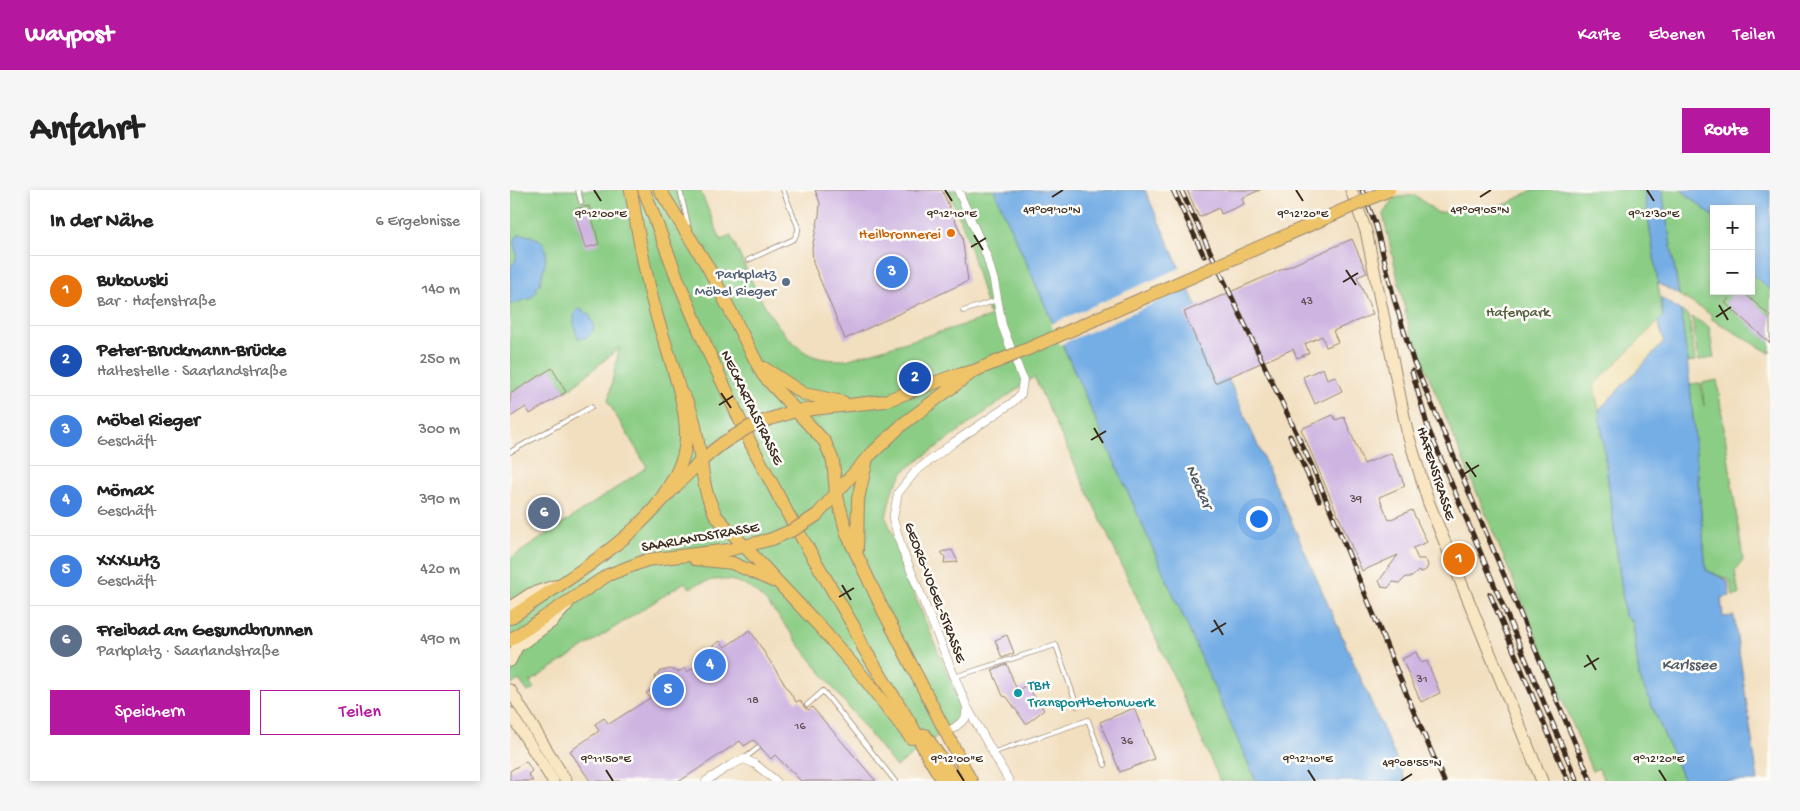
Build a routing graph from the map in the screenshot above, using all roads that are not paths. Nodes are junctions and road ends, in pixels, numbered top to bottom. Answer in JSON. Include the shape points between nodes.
{"nodes":[{"id":1,"x":578,"y":190,"type":"edge"},
{"id":2,"x":631,"y":190,"type":"edge"},
{"id":3,"x":644,"y":190,"type":"edge"},
{"id":4,"x":660,"y":190,"type":"edge"},
{"id":5,"x":680,"y":190,"type":"edge"},
{"id":6,"x":783,"y":190,"type":"edge"},
{"id":7,"x":958,"y":190,"type":"edge"},
{"id":8,"x":1351,"y":190,"type":"edge"},
{"id":9,"x":1389,"y":190,"type":"edge"},
{"id":10,"x":581,"y":202,"type":"dead end"},
{"id":11,"x":748,"y":260,"type":"dead end"},
{"id":12,"x":708,"y":267,"type":"junction"},
{"id":13,"x":998,"y":300,"type":"junction"},
{"id":14,"x":963,"y":311,"type":"dead end"},
{"id":15,"x":758,"y":363,"type":"junction"},
{"id":16,"x":980,"y":369,"type":"junction"},
{"id":17,"x":681,"y":393,"type":"junction"},
{"id":18,"x":858,"y":405,"type":"junction"},
{"id":19,"x":591,"y":407,"type":"dead end"},
{"id":20,"x":795,"y":411,"type":"junction"},
{"id":21,"x":510,"y":452,"type":"edge"},
{"id":22,"x":868,"y":457,"type":"junction"},
{"id":23,"x":700,"y":460,"type":"junction"},
{"id":24,"x":836,"y":493,"type":"junction"},
{"id":25,"x":653,"y":510,"type":"junction"},
{"id":26,"x":744,"y":546,"type":"junction"},
{"id":27,"x":857,"y":552,"type":"junction"},
{"id":28,"x":672,"y":556,"type":"junction"},
{"id":29,"x":780,"y":583,"type":"junction"},
{"id":30,"x":560,"y":584,"type":"junction"},
{"id":31,"x":571,"y":600,"type":"junction"},
{"id":32,"x":510,"y":607,"type":"edge"},
{"id":33,"x":510,"y":618,"type":"edge"},
{"id":34,"x":854,"y":627,"type":"junction"},
{"id":35,"x":510,"y":640,"type":"edge"},
{"id":36,"x":510,"y":661,"type":"edge"},
{"id":37,"x":954,"y":677,"type":"junction"},
{"id":38,"x":510,"y":678,"type":"edge"},
{"id":39,"x":510,"y":690,"type":"edge"},
{"id":40,"x":519,"y":704,"type":"junction"},
{"id":41,"x":807,"y":705,"type":"dead end"},
{"id":42,"x":1077,"y":706,"type":"dead end"},
{"id":43,"x":967,"y":707,"type":"junction"},
{"id":44,"x":510,"y":713,"type":"edge"},
{"id":45,"x":946,"y":732,"type":"junction"},
{"id":46,"x":758,"y":748,"type":"dead end"},
{"id":47,"x":992,"y":753,"type":"junction"},
{"id":48,"x":928,"y":758,"type":"junction"},
{"id":49,"x":744,"y":759,"type":"junction"},
{"id":50,"x":1105,"y":765,"type":"dead end"},
{"id":51,"x":552,"y":781,"type":"edge"},
{"id":52,"x":566,"y":781,"type":"edge"},
{"id":53,"x":706,"y":781,"type":"edge"},
{"id":54,"x":776,"y":781,"type":"edge"},
{"id":55,"x":895,"y":781,"type":"edge"},
{"id":56,"x":943,"y":781,"type":"edge"},
{"id":57,"x":956,"y":781,"type":"edge"},
{"id":58,"x":971,"y":781,"type":"edge"},
{"id":59,"x":1009,"y":781,"type":"edge"},
{"id":60,"x":1542,"y":781,"type":"edge"}],
"edges":[{"from":1,"to":10,"type":"lane"},
{"from":2,"to":17,"type":"main road","via":[[645,270]]},
{"from":3,"to":34,"type":"main road","name":"NECKARTALSTRASSE","via":[[678,280],[737,414],[789,516]]},
{"from":4,"to":12,"type":"main road"},
{"from":5,"to":12,"type":"lane","via":[[687,222]]},
{"from":6,"to":11,"type":"lane","via":[[798,227],[794,239]]},
{"from":7,"to":13,"type":"street","via":[[987,257]]},
{"from":8,"to":60,"type":"main road","name":"HAFENSTRASSE","via":[[1366,231],[1407,431],[1428,501]]},
{"from":9,"to":16,"type":"main road","bridge":true},
{"from":12,"to":15,"type":"main road"},
{"from":13,"to":14,"type":"lane"},
{"from":13,"to":37,"type":"street","name":"GEORG-VOGEL-STRASSE","via":[[1002,325],[1023,380],[1021,394],[916,471],[898,493],[893,519]]},
{"from":15,"to":18,"type":"main road","via":[[804,394]]},
{"from":15,"to":20,"type":"main road","via":[[763,375]]},
{"from":16,"to":18,"type":"main road","name":"SAARLANDSTRASSE","via":[[885,401]]},
{"from":16,"to":22,"type":"main road","name":"SAARLANDSTRASSE","via":[[903,424]]},
{"from":17,"to":23,"type":"main road","via":[[693,416]]},
{"from":17,"to":25,"type":"main road","via":[[686,432],[683,457]]},
{"from":18,"to":20,"type":"main road","name":"SAARLANDSTRASSE"},
{"from":19,"to":21,"type":"lane"},
{"from":20,"to":23,"type":"main road","name":"SAARLANDSTRASSE","bridge":true,"via":[[749,427]]},
{"from":20,"to":24,"type":"main road","via":[[825,442],[833,461]]},
{"from":22,"to":24,"type":"main road","name":"SAARLANDSTRASSE"},
{"from":22,"to":27,"type":"main road","via":[[858,499]]},
{"from":23,"to":25,"type":"main road","name":"SAARLANDSTRASSE"},
{"from":23,"to":26,"type":"main road","via":[[707,495],[716,516]]},
{"from":24,"to":26,"type":"main road","name":"SAARLANDSTRASSE","bridge":true,"via":[[817,515],[795,529]]},
{"from":24,"to":27,"type":"main road","via":[[847,534]]},
{"from":25,"to":30,"type":"main road","name":"SAARLANDSTRASSE","via":[[630,532]]},
{"from":26,"to":28,"type":"main road","name":"SAARLANDSTRASSE"},
{"from":26,"to":29,"type":"main road"},
{"from":27,"to":45,"type":"main road"},
{"from":28,"to":29,"type":"main road","via":[[732,563]]},
{"from":28,"to":31,"type":"main road","name":"SAARLANDSTRASSE","via":[[648,560],[608,575]]},
{"from":29,"to":48,"type":"main road"},
{"from":30,"to":32,"type":"main road","via":[[530,594]]},
{"from":30,"to":33,"type":"main road","name":"SAARLANDSTRASSE"},
{"from":31,"to":35,"type":"main road","name":"SAARLANDSTRASSE"},
{"from":31,"to":36,"type":"main road","via":[[554,621],[517,647]]},
{"from":34,"to":48,"type":"main road","name":"NECKARTALSTRASSE"},
{"from":34,"to":57,"type":"main road","name":"NECKARTALSTRASSE"},
{"from":37,"to":42,"type":"lane","via":[[1056,645]]},
{"from":37,"to":43,"type":"street","name":"GEORG-VOGEL-STRASSE"},
{"from":38,"to":40,"type":"main road"},
{"from":39,"to":40,"type":"main road"},
{"from":40,"to":52,"type":"main road"},
{"from":41,"to":55,"type":"lane","via":[[822,691]]},
{"from":43,"to":45,"type":"street","via":[[965,719]]},
{"from":43,"to":47,"type":"street","name":"GEORG-VOGEL-STRASSE"},
{"from":44,"to":51,"type":"main road"},
{"from":45,"to":58,"type":"main road"},
{"from":46,"to":49,"type":"lane"},
{"from":47,"to":50,"type":"lane","via":[[1088,720]]},
{"from":47,"to":59,"type":"street","name":"GEORG-VOGEL-STRASSE"},
{"from":48,"to":56,"type":"main road","name":"NECKARTALSTRASSE"},
{"from":49,"to":53,"type":"street"},
{"from":49,"to":54,"type":"street"}]}
